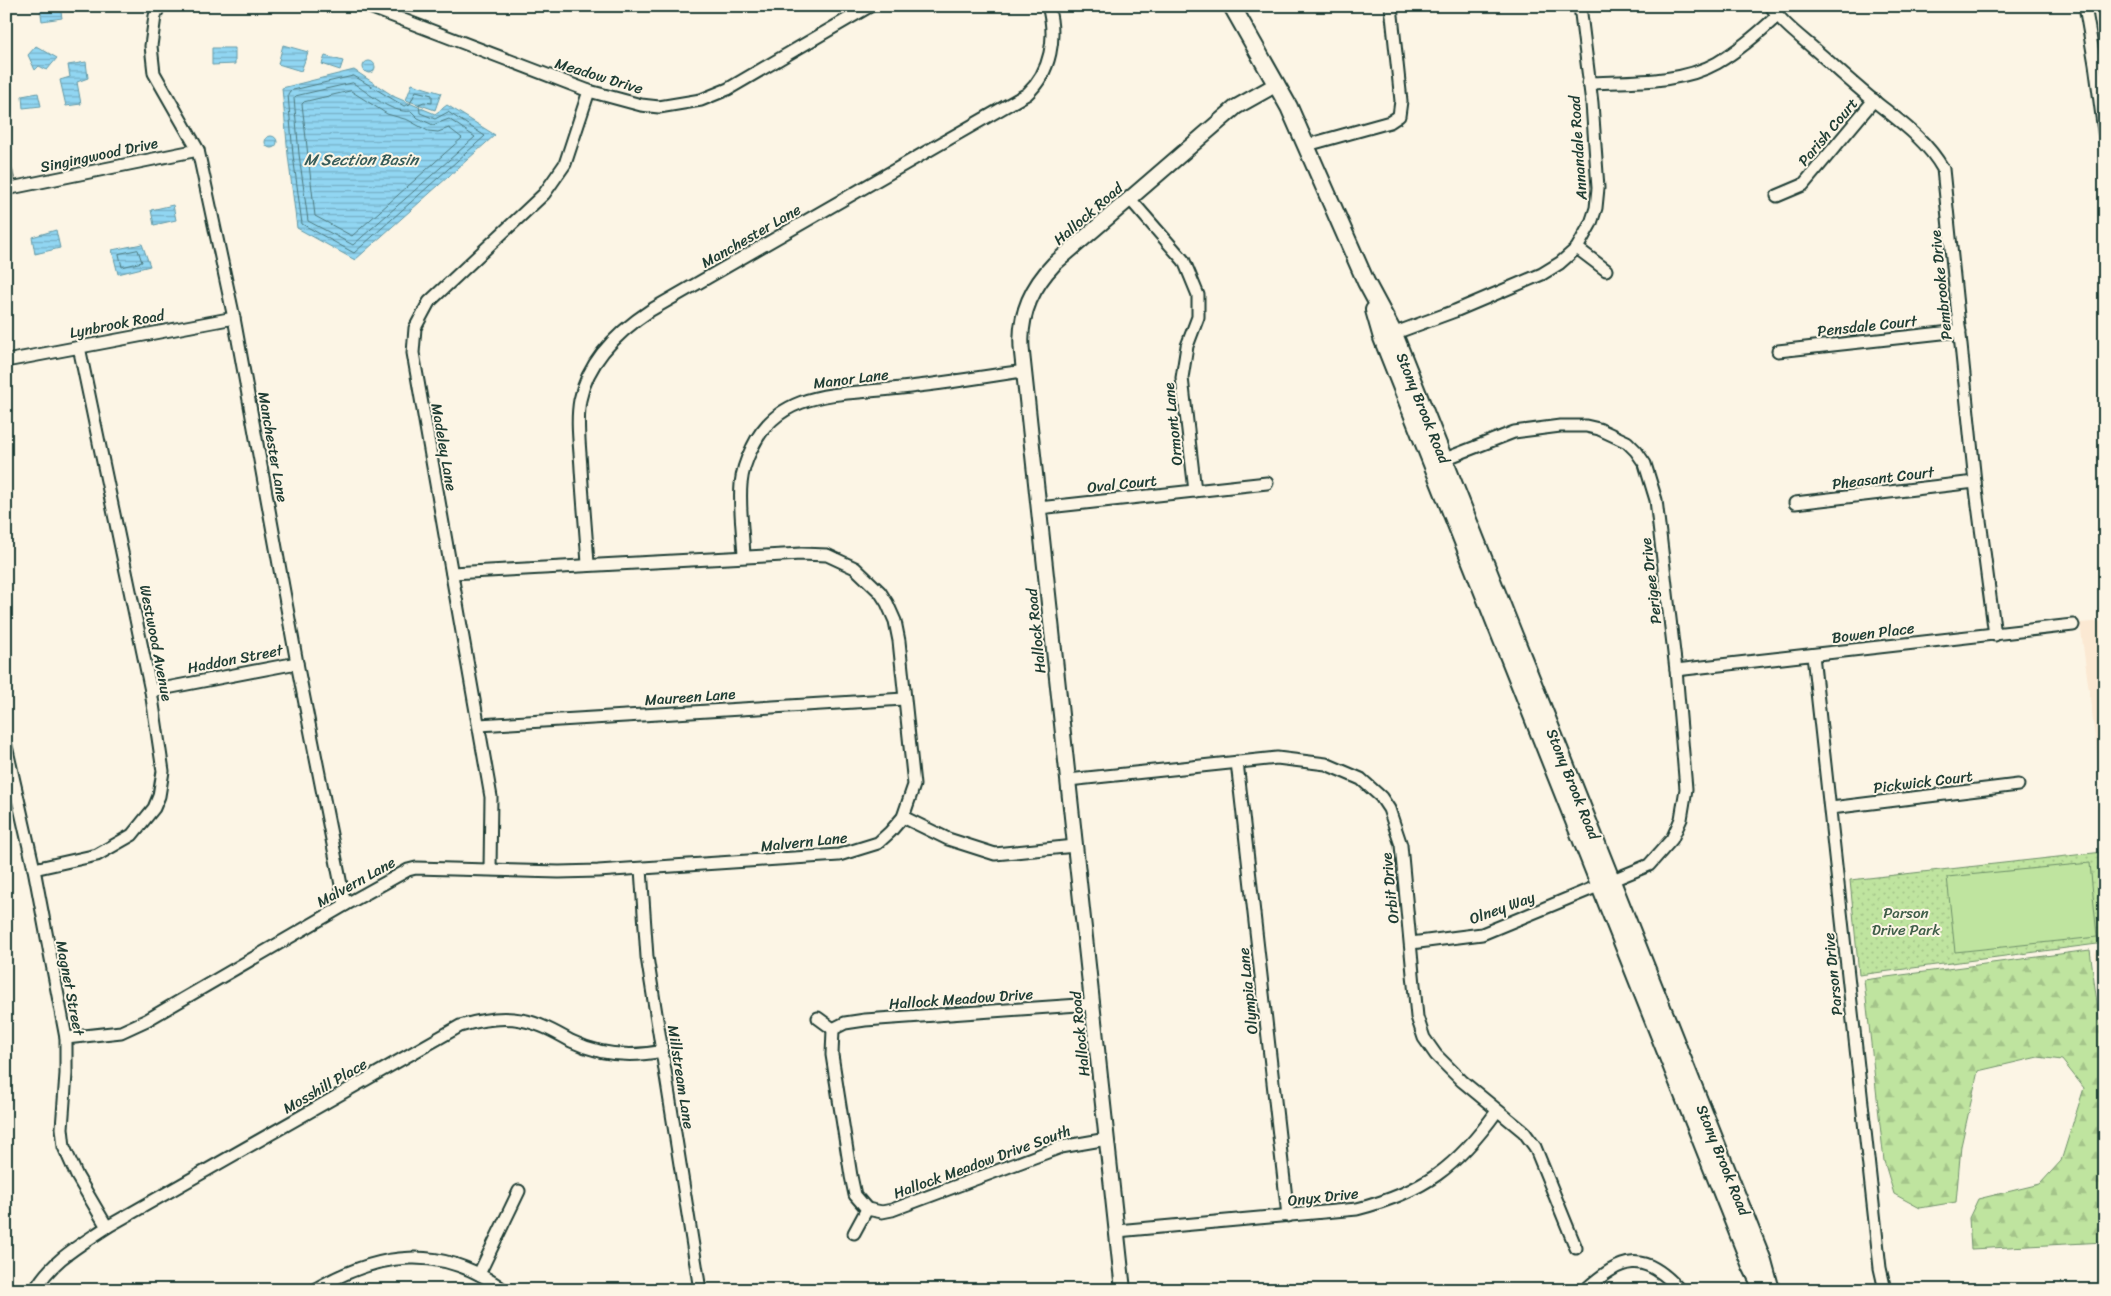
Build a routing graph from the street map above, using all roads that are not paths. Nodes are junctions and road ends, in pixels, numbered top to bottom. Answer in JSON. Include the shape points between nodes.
{"nodes":[{"id":1,"x":159,"y":6,"type":"edge"},
{"id":2,"x":870,"y":6,"type":"edge"},
{"id":3,"x":1048,"y":6,"type":"edge"},
{"id":4,"x":1232,"y":6,"type":"edge"},
{"id":5,"x":1391,"y":6,"type":"edge"},
{"id":6,"x":1580,"y":6,"type":"edge"},
{"id":7,"x":2085,"y":6,"type":"edge"},
{"id":8,"x":369,"y":7,"type":"edge"},
{"id":9,"x":1774,"y":11,"type":"edge"},
{"id":10,"x":1588,"y":82,"type":"junction"},
{"id":11,"x":1277,"y":84,"type":"junction"},
{"id":12,"x":589,"y":91,"type":"junction"},
{"id":13,"x":1874,"y":100,"type":"junction"},
{"id":14,"x":2105,"y":139,"type":"edge"},
{"id":15,"x":1307,"y":145,"type":"junction"},
{"id":16,"x":198,"y":150,"type":"junction"},
{"id":17,"x":6,"y":173,"type":"edge"},
{"id":18,"x":8,"y":189,"type":"edge"},
{"id":19,"x":1778,"y":196,"type":"dead end"},
{"id":20,"x":1130,"y":199,"type":"junction"},
{"id":21,"x":1577,"y":248,"type":"junction"},
{"id":22,"x":1606,"y":270,"type":"dead end"},
{"id":23,"x":234,"y":318,"type":"junction"},
{"id":24,"x":1960,"y":331,"type":"junction"},
{"id":25,"x":1388,"y":336,"type":"junction"},
{"id":26,"x":80,"y":347,"type":"junction"},
{"id":27,"x":1778,"y":351,"type":"dead end"},
{"id":28,"x":6,"y":361,"type":"edge"},
{"id":29,"x":1024,"y":371,"type":"junction"},
{"id":30,"x":1438,"y":462,"type":"junction"},
{"id":31,"x":1975,"y":482,"type":"junction"},
{"id":32,"x":1267,"y":484,"type":"dead end"},
{"id":33,"x":1194,"y":491,"type":"junction"},
{"id":34,"x":1795,"y":503,"type":"dead end"},
{"id":35,"x":1039,"y":508,"type":"junction"},
{"id":36,"x":744,"y":556,"type":"junction"},
{"id":37,"x":588,"y":564,"type":"junction"},
{"id":38,"x":452,"y":574,"type":"junction"},
{"id":39,"x":2073,"y":626,"type":"dead end"},
{"id":40,"x":1995,"y":634,"type":"junction"},
{"id":41,"x":1813,"y":655,"type":"junction"},
{"id":42,"x":296,"y":663,"type":"junction"},
{"id":43,"x":1676,"y":670,"type":"junction"},
{"id":44,"x":151,"y":691,"type":"junction"},
{"id":45,"x":904,"y":699,"type":"junction"},
{"id":46,"x":478,"y":725,"type":"junction"},
{"id":47,"x":6,"y":746,"type":"edge"},
{"id":48,"x":1237,"y":762,"type":"junction"},
{"id":49,"x":1068,"y":780,"type":"junction"},
{"id":50,"x":2018,"y":785,"type":"dead end"},
{"id":51,"x":1831,"y":808,"type":"junction"},
{"id":52,"x":903,"y":817,"type":"junction"},
{"id":53,"x":1075,"y":846,"type":"junction"},
{"id":54,"x":34,"y":869,"type":"junction"},
{"id":55,"x":490,"y":869,"type":"junction"},
{"id":56,"x":641,"y":869,"type":"junction"},
{"id":57,"x":1606,"y":884,"type":"junction"},
{"id":58,"x":344,"y":904,"type":"junction"},
{"id":59,"x":1411,"y":943,"type":"junction"},
{"id":60,"x":1093,"y":1004,"type":"junction"},
{"id":61,"x":818,"y":1018,"type":"dead end"},
{"id":62,"x":833,"y":1029,"type":"junction"},
{"id":63,"x":66,"y":1038,"type":"junction"},
{"id":64,"x":662,"y":1052,"type":"junction"},
{"id":65,"x":1681,"y":1073,"type":"junction"},
{"id":66,"x":1497,"y":1111,"type":"junction"},
{"id":67,"x":1108,"y":1138,"type":"junction"},
{"id":68,"x":519,"y":1191,"type":"dead end"},
{"id":69,"x":867,"y":1209,"type":"junction"},
{"id":70,"x":1288,"y":1216,"type":"junction"},
{"id":71,"x":107,"y":1227,"type":"junction"},
{"id":72,"x":1117,"y":1231,"type":"junction"},
{"id":73,"x":854,"y":1233,"type":"dead end"},
{"id":74,"x":1576,"y":1248,"type":"dead end"},
{"id":75,"x":478,"y":1274,"type":"junction"},
{"id":76,"x":35,"y":1290,"type":"edge"},
{"id":77,"x":314,"y":1290,"type":"edge"},
{"id":78,"x":504,"y":1290,"type":"edge"},
{"id":79,"x":700,"y":1290,"type":"edge"},
{"id":80,"x":1123,"y":1290,"type":"edge"},
{"id":81,"x":1585,"y":1290,"type":"edge"},
{"id":82,"x":1680,"y":1290,"type":"edge"},
{"id":83,"x":1763,"y":1290,"type":"edge"},
{"id":84,"x":1771,"y":1290,"type":"edge"},
{"id":85,"x":1885,"y":1290,"type":"edge"}],
"edges":[{"from":1,"to":16,"type":"street","name":"Manchester Lane","via":[[151,46],[154,73]]},
{"from":2,"to":12,"type":"street","name":"Meadow Drive","via":[[728,89],[701,100],[659,107]]},
{"from":3,"to":37,"type":"street","name":"Manchester Lane","via":[[1052,24],[1050,56],[1038,84],[1027,94],[651,310],[605,349],[585,384],[580,401],[579,436]]},
{"from":4,"to":11,"type":"main road","name":"Stony Brook Road"},
{"from":5,"to":15,"type":"street","via":[[1401,101],[1399,116],[1390,122]]},
{"from":6,"to":10,"type":"street","name":"Annandale Road"},
{"from":7,"to":14,"type":"street"},
{"from":8,"to":12,"type":"street","name":"Meadow Drive"},
{"from":9,"to":10,"type":"street","via":[[1756,35],[1716,64],[1690,74]]},
{"from":9,"to":13,"type":"street","name":"Pembrooke Drive"},
{"from":10,"to":21,"type":"street","name":"Annandale Road","via":[[1598,188],[1594,216]]},
{"from":11,"to":15,"type":"main road","name":"Stony Brook Road"},
{"from":11,"to":20,"type":"street","name":"Hallock Road","via":[[1236,107]]},
{"from":12,"to":38,"type":"street","name":"Madeley Lane","via":[[565,164],[544,194],[429,302],[415,328],[415,367]]},
{"from":13,"to":19,"type":"street","name":"Parish Court","via":[[1803,186]]},
{"from":13,"to":24,"type":"street","name":"Pembrooke Drive","via":[[1926,145],[1943,170]]},
{"from":15,"to":25,"type":"main road","name":"Stony Brook Road"},
{"from":16,"to":18,"type":"street","name":"Singingwood Drive"},
{"from":16,"to":23,"type":"street","name":"Manchester Lane"},
{"from":17,"to":18,"type":"street"},
{"from":20,"to":29,"type":"street","name":"Hallock Road","via":[[1054,264],[1036,286],[1021,327]]},
{"from":20,"to":33,"type":"street","name":"Ormont Lane","via":[[1184,261],[1198,295],[1198,317],[1187,346],[1182,378]]},
{"from":21,"to":22,"type":"street"},
{"from":21,"to":25,"type":"street","name":"Annandale Road","via":[[1542,274],[1455,312]]},
{"from":23,"to":26,"type":"street","name":"Lynbrook Road"},
{"from":23,"to":42,"type":"street","name":"Manchester Lane"},
{"from":24,"to":27,"type":"street","name":"Pensdale Court"},
{"from":24,"to":31,"type":"street","name":"Pembrooke Drive"},
{"from":25,"to":30,"type":"main road","name":"Stony Brook Road"},
{"from":26,"to":28,"type":"street","name":"Lynbrook Road"},
{"from":26,"to":44,"type":"street","name":"Westwood Avenue"},
{"from":29,"to":35,"type":"street","name":"Hallock Road"},
{"from":29,"to":36,"type":"street","name":"Manor Lane","via":[[826,395],[791,406],[758,435],[746,464],[741,484]]},
{"from":30,"to":43,"type":"street","name":"Perigee Drive","via":[[1514,432],[1560,426],[1599,429],[1627,442],[1644,464],[1656,500]]},
{"from":30,"to":57,"type":"main road","name":"Stony Brook Road"},
{"from":31,"to":34,"type":"street","name":"Pheasant Court"},
{"from":31,"to":40,"type":"street","name":"Pembrooke Drive"},
{"from":32,"to":33,"type":"street","name":"Oval Court"},
{"from":33,"to":35,"type":"street","name":"Oval Court"},
{"from":35,"to":49,"type":"street","name":"Hallock Road"},
{"from":36,"to":37,"type":"street","name":"Malvern Lane"},
{"from":36,"to":45,"type":"street","name":"Malvern Lane","via":[[827,555],[856,568],[880,592],[895,621]]},
{"from":37,"to":38,"type":"street","name":"Malvern Lane"},
{"from":38,"to":46,"type":"street","name":"Madeley Lane"},
{"from":39,"to":40,"type":"street","name":"Bowen Place"},
{"from":40,"to":41,"type":"street","name":"Bowen Place"},
{"from":41,"to":43,"type":"street","name":"Bowen Place"},
{"from":41,"to":51,"type":"street","name":"Parson Drive"},
{"from":42,"to":44,"type":"street","name":"Haddon Street"},
{"from":42,"to":58,"type":"street","name":"Manchester Lane"},
{"from":43,"to":57,"type":"street","name":"Perigee Drive","via":[[1686,775],[1681,820],[1672,839],[1649,865]]},
{"from":44,"to":54,"type":"street","name":"Westwood Avenue","via":[[163,771],[159,796],[145,821],[132,835],[97,855]]},
{"from":45,"to":46,"type":"street","name":"Maureen Lane"},
{"from":45,"to":52,"type":"street","name":"Malvern Lane","via":[[914,785]]},
{"from":46,"to":55,"type":"street","name":"Madeley Lane","via":[[491,797]]},
{"from":47,"to":54,"type":"street","name":"Magnet Street"},
{"from":48,"to":49,"type":"street","name":"Orbit Drive"},
{"from":48,"to":59,"type":"street","name":"Orbit Drive","via":[[1276,758],[1326,764],[1361,779],[1380,797],[1389,809],[1401,845]]},
{"from":48,"to":70,"type":"street","name":"Olympia Lane"},
{"from":49,"to":53,"type":"street","name":"Hallock Road"},
{"from":50,"to":51,"type":"street","name":"Pickwick Court"},
{"from":51,"to":85,"type":"street","name":"Parson Drive","via":[[1863,1124]]},
{"from":52,"to":53,"type":"street","via":[[948,839],[995,854]]},
{"from":52,"to":56,"type":"street","name":"Malvern Lane","via":[[878,843],[839,855]]},
{"from":53,"to":60,"type":"street","name":"Hallock Road"},
{"from":54,"to":63,"type":"street","name":"Magnet Street"},
{"from":55,"to":56,"type":"street","name":"Malvern Lane","via":[[559,872]]},
{"from":55,"to":58,"type":"street","name":"Malvern Lane","via":[[408,870]]},
{"from":56,"to":64,"type":"street","name":"Millstream Lane","via":[[644,926]]},
{"from":57,"to":59,"type":"street","name":"Olney Way","via":[[1482,934]]},
{"from":57,"to":65,"type":"main road","name":"Stony Brook Road"},
{"from":58,"to":63,"type":"street","name":"Malvern Lane","via":[[147,1020],[121,1032]]},
{"from":59,"to":66,"type":"street","name":"Orbit Drive","via":[[1417,1017],[1424,1038],[1449,1068]]},
{"from":60,"to":62,"type":"street","name":"Hallock Meadow Drive","via":[[865,1020]]},
{"from":60,"to":67,"type":"street","name":"Hallock Road"},
{"from":61,"to":62,"type":"street"},
{"from":62,"to":69,"type":"street","via":[[832,1055],[851,1176],[856,1195]]},
{"from":63,"to":71,"type":"street","name":"Magnet Street","via":[[64,1147]]},
{"from":64,"to":71,"type":"street","name":"Mosshill Place","via":[[635,1056],[610,1054],[522,1020],[492,1019],[468,1024],[445,1034]]},
{"from":64,"to":79,"type":"street","name":"Millstream Lane"},
{"from":65,"to":83,"type":"main road","name":"Stony Brook Road","via":[[1751,1266]]},
{"from":65,"to":84,"type":"main road","name":"Stony Brook Road","via":[[1763,1261]]},
{"from":66,"to":70,"type":"street","name":"Onyx Drive","via":[[1460,1157],[1443,1172],[1407,1193],[1357,1209]]},
{"from":66,"to":74,"type":"street","name":"Orbit Drive","via":[[1524,1132],[1535,1147]]},
{"from":67,"to":69,"type":"street","name":"Hallock Meadow Drive South","via":[[1061,1147],[892,1210]]},
{"from":67,"to":72,"type":"street","name":"Hallock Road"},
{"from":68,"to":75,"type":"street"},
{"from":69,"to":73,"type":"street"},
{"from":70,"to":72,"type":"street","name":"Onyx Drive"},
{"from":71,"to":76,"type":"street","name":"Mosshill Place","via":[[48,1269]]},
{"from":72,"to":80,"type":"street","name":"Hallock Road"},
{"from":75,"to":77,"type":"street","via":[[446,1262],[398,1258],[362,1265]]},
{"from":75,"to":78,"type":"street"},
{"from":81,"to":82,"type":"street","via":[[1619,1264],[1632,1261],[1668,1277]]}]}
